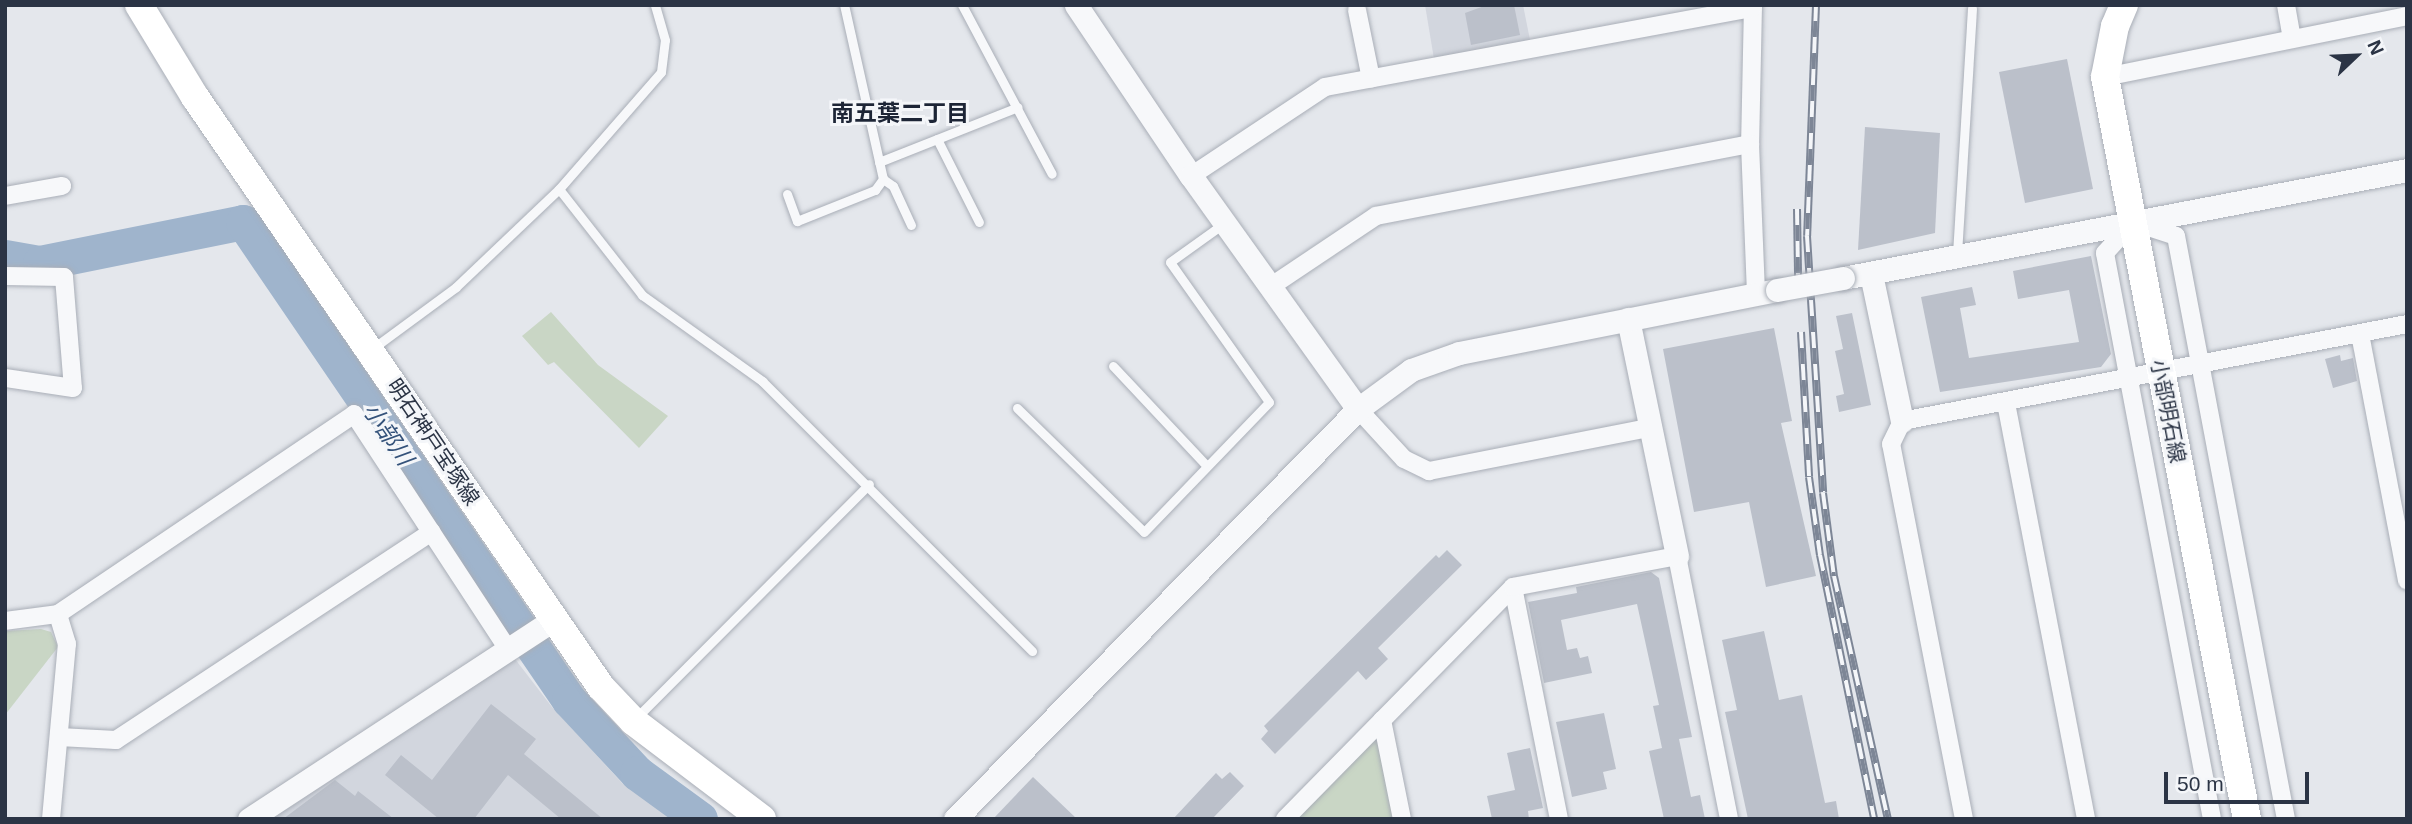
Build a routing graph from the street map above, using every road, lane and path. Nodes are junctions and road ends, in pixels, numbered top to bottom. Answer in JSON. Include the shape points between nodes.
{"nodes":[{"id":1,"x":655,"y":5,"type":"edge"},
{"id":2,"x":844,"y":5,"type":"edge"},
{"id":3,"x":962,"y":5,"type":"edge"},
{"id":4,"x":1076,"y":5,"type":"edge"},
{"id":5,"x":2124,"y":5,"type":"edge"},
{"id":6,"x":2286,"y":5,"type":"edge"},
{"id":7,"x":1753,"y":6,"type":"edge"},
{"id":8,"x":1359,"y":7,"type":"edge"},
{"id":9,"x":1972,"y":8,"type":"dead end"},
{"id":10,"x":144,"y":11,"type":"edge"},
{"id":11,"x":2407,"y":16,"type":"edge"},
{"id":12,"x":2292,"y":38,"type":"junction"},
{"id":13,"x":2105,"y":76,"type":"junction"},
{"id":14,"x":1371,"y":79,"type":"junction"},
{"id":15,"x":1018,"y":107,"type":"junction"},
{"id":16,"x":937,"y":139,"type":"junction"},
{"id":17,"x":1750,"y":144,"type":"junction"},
{"id":18,"x":880,"y":162,"type":"junction"},
{"id":19,"x":2407,"y":170,"type":"edge"},
{"id":20,"x":1052,"y":174,"type":"dead end"},
{"id":21,"x":1191,"y":176,"type":"junction"},
{"id":22,"x":883,"y":179,"type":"junction"},
{"id":23,"x":62,"y":186,"type":"dead end"},
{"id":24,"x":559,"y":189,"type":"junction"},
{"id":25,"x":787,"y":194,"type":"dead end"},
{"id":26,"x":5,"y":195,"type":"edge"},
{"id":27,"x":979,"y":222,"type":"dead end"},
{"id":28,"x":2133,"y":222,"type":"junction"},
{"id":29,"x":1224,"y":223,"type":"junction"},
{"id":30,"x":911,"y":225,"type":"dead end"},
{"id":31,"x":1957,"y":257,"type":"junction"},
{"id":32,"x":1871,"y":274,"type":"junction"},
{"id":33,"x":5,"y":275,"type":"edge"},
{"id":34,"x":1270,"y":287,"type":"junction"},
{"id":35,"x":1767,"y":292,"type":"junction"},
{"id":36,"x":1628,"y":318,"type":"junction"},
{"id":37,"x":2407,"y":324,"type":"edge"},
{"id":38,"x":2360,"y":334,"type":"junction"},
{"id":39,"x":371,"y":350,"type":"junction"},
{"id":40,"x":2199,"y":365,"type":"junction"},
{"id":41,"x":1113,"y":366,"type":"dead end"},
{"id":42,"x":2161,"y":372,"type":"junction"},
{"id":43,"x":5,"y":378,"type":"edge"},
{"id":44,"x":2130,"y":379,"type":"junction"},
{"id":45,"x":2006,"y":403,"type":"junction"},
{"id":46,"x":1017,"y":408,"type":"dead end"},
{"id":47,"x":1358,"y":409,"type":"junction"},
{"id":48,"x":1902,"y":421,"type":"junction"},
{"id":49,"x":1649,"y":428,"type":"junction"},
{"id":50,"x":1207,"y":466,"type":"junction"},
{"id":51,"x":869,"y":484,"type":"junction"},
{"id":52,"x":432,"y":532,"type":"junction"},
{"id":53,"x":1677,"y":556,"type":"junction"},
{"id":54,"x":2407,"y":581,"type":"edge"},
{"id":55,"x":1513,"y":587,"type":"junction"},
{"id":56,"x":58,"y":614,"type":"junction"},
{"id":57,"x":5,"y":621,"type":"edge"},
{"id":58,"x":547,"y":624,"type":"junction"},
{"id":59,"x":507,"y":648,"type":"junction"},
{"id":60,"x":1032,"y":651,"type":"dead end"},
{"id":61,"x":1382,"y":720,"type":"junction"},
{"id":62,"x":633,"y":721,"type":"junction"},
{"id":63,"x":59,"y":737,"type":"junction"},
{"id":64,"x":51,"y":819,"type":"edge"},
{"id":65,"x":249,"y":819,"type":"edge"},
{"id":66,"x":762,"y":819,"type":"edge"},
{"id":67,"x":955,"y":819,"type":"edge"},
{"id":68,"x":1285,"y":819,"type":"edge"},
{"id":69,"x":1402,"y":819,"type":"edge"},
{"id":70,"x":1559,"y":819,"type":"edge"},
{"id":71,"x":1729,"y":819,"type":"edge"},
{"id":72,"x":1964,"y":819,"type":"edge"},
{"id":73,"x":2086,"y":819,"type":"edge"},
{"id":74,"x":2212,"y":819,"type":"edge"},
{"id":75,"x":2248,"y":819,"type":"edge"},
{"id":76,"x":2286,"y":819,"type":"edge"}],
"edges":[{"from":1,"to":24,"type":"lane","via":[[665,40],[661,72]]},
{"from":2,"to":18,"type":"lane"},
{"from":3,"to":15,"type":"lane"},
{"from":4,"to":21,"type":"street"},
{"from":5,"to":13,"type":"main road","name":"小部明石線"},
{"from":6,"to":12,"type":"street"},
{"from":7,"to":14,"type":"street"},
{"from":7,"to":17,"type":"street"},
{"from":8,"to":14,"type":"street"},
{"from":9,"to":31,"type":"lane"},
{"from":10,"to":39,"type":"main road","name":"明石神戸宝塚線","via":[[195,97]]},
{"from":11,"to":12,"type":"street"},
{"from":12,"to":13,"type":"street"},
{"from":13,"to":28,"type":"main road","name":"小部明石線"},
{"from":14,"to":21,"type":"street","via":[[1325,87]]},
{"from":15,"to":16,"type":"lane"},
{"from":15,"to":20,"type":"lane"},
{"from":16,"to":18,"type":"lane"},
{"from":16,"to":27,"type":"lane"},
{"from":17,"to":34,"type":"street","via":[[1376,215]]},
{"from":17,"to":35,"type":"street"},
{"from":18,"to":22,"type":"lane"},
{"from":19,"to":28,"type":"street"},
{"from":21,"to":29,"type":"street"},
{"from":22,"to":25,"type":"lane","via":[[874,190],[797,221]]},
{"from":22,"to":30,"type":"lane","via":[[893,187]]},
{"from":23,"to":26,"type":"street"},
{"from":24,"to":39,"type":"lane","via":[[456,287]]},
{"from":24,"to":51,"type":"lane","via":[[642,295],[762,381]]},
{"from":28,"to":31,"type":"street"},
{"from":28,"to":40,"type":"street","via":[[2176,236]]},
{"from":28,"to":42,"type":"main road","name":"小部明石線"},
{"from":28,"to":44,"type":"street","via":[[2105,253]]},
{"from":29,"to":34,"type":"street"},
{"from":29,"to":50,"type":"lane","via":[[1170,262],[1269,402]]},
{"from":31,"to":32,"type":"street"},
{"from":32,"to":35,"type":"street","bridge":true},
{"from":32,"to":48,"type":"street"},
{"from":33,"to":43,"type":"street","via":[[64,277],[73,388]]},
{"from":34,"to":47,"type":"street"},
{"from":35,"to":36,"type":"street"},
{"from":36,"to":47,"type":"street","via":[[1435,360],[1411,370]]},
{"from":36,"to":49,"type":"street"},
{"from":37,"to":38,"type":"street"},
{"from":38,"to":40,"type":"street"},
{"from":38,"to":54,"type":"street"},
{"from":39,"to":58,"type":"main road","name":"明石神戸宝塚線"},
{"from":40,"to":42,"type":"street"},
{"from":40,"to":76,"type":"street"},
{"from":41,"to":50,"type":"lane"},
{"from":42,"to":44,"type":"street"},
{"from":42,"to":75,"type":"main road","name":"小部明石線"},
{"from":44,"to":45,"type":"street"},
{"from":44,"to":74,"type":"street"},
{"from":45,"to":48,"type":"street"},
{"from":45,"to":73,"type":"street"},
{"from":46,"to":50,"type":"lane","via":[[1144,532]]},
{"from":47,"to":49,"type":"street","via":[[1404,459],[1429,471]]},
{"from":47,"to":67,"type":"street"},
{"from":48,"to":72,"type":"street","via":[[1891,444]]},
{"from":49,"to":53,"type":"street"},
{"from":51,"to":60,"type":"lane"},
{"from":51,"to":62,"type":"lane"},
{"from":52,"to":56,"type":"street","via":[[354,414]]},
{"from":52,"to":59,"type":"street"},
{"from":52,"to":63,"type":"street","via":[[116,740]]},
{"from":53,"to":55,"type":"street"},
{"from":53,"to":71,"type":"street"},
{"from":55,"to":61,"type":"street"},
{"from":55,"to":70,"type":"street"},
{"from":56,"to":57,"type":"street"},
{"from":56,"to":63,"type":"street","via":[[67,643]]},
{"from":58,"to":59,"type":"street"},
{"from":58,"to":62,"type":"main road","name":"明石神戸宝塚線"},
{"from":59,"to":65,"type":"street"},
{"from":61,"to":68,"type":"street"},
{"from":61,"to":69,"type":"street"},
{"from":62,"to":66,"type":"main road","name":"明石神戸宝塚線"},
{"from":63,"to":64,"type":"street"}]}
